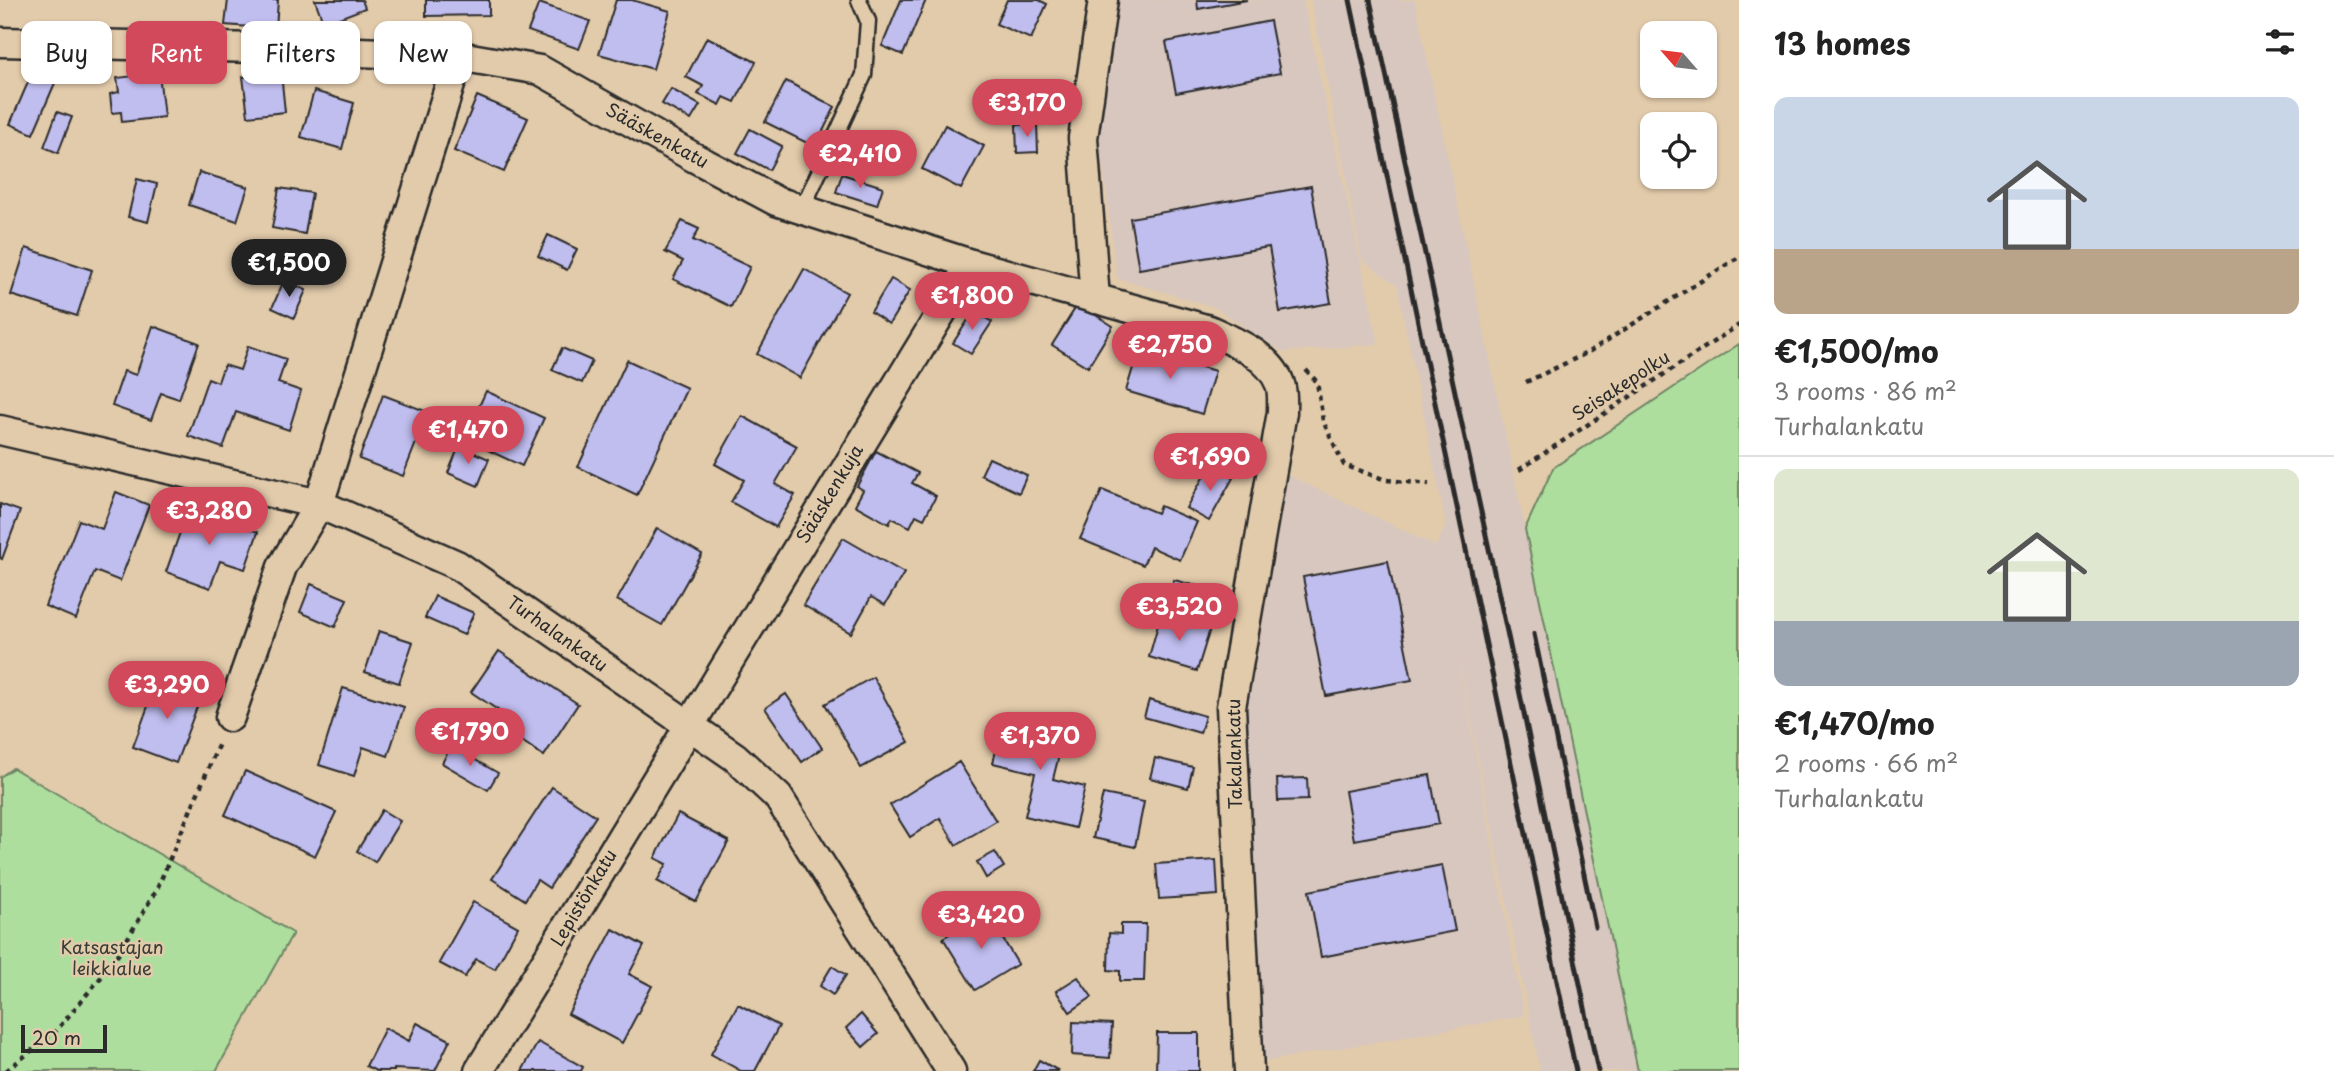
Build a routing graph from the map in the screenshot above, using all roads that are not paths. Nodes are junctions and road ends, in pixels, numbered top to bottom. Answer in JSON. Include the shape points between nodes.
{"nodes":[{"id":1,"x":859,"y":0,"type":"edge"},
{"id":2,"x":1103,"y":0,"type":"edge"},
{"id":3,"x":0,"y":42,"type":"edge"},
{"id":4,"x":374,"y":53,"type":"edge"},
{"id":5,"x":472,"y":58,"type":"edge"},
{"id":6,"x":450,"y":84,"type":"edge"},
{"id":7,"x":802,"y":209,"type":"junction"},
{"id":8,"x":971,"y":264,"type":"junction"},
{"id":9,"x":1096,"y":299,"type":"junction"},
{"id":10,"x":1266,"y":361,"type":"joint"},
{"id":11,"x":0,"y":430,"type":"edge"},
{"id":12,"x":319,"y":504,"type":"junction"},
{"id":13,"x":230,"y":717,"type":"road end"},
{"id":14,"x":689,"y":725,"type":"junction"},
{"id":15,"x":479,"y":1071,"type":"edge"},
{"id":16,"x":951,"y":1071,"type":"edge"},
{"id":17,"x":1249,"y":1071,"type":"edge"}],
"edges":[{"from":1,"to":7,"type":"lane","via":[[868,22],[864,75]]},
{"from":2,"to":9,"type":"street","via":[[1083,138]]},
{"from":3,"to":4,"type":"street","name":"Sääskenkatu"},
{"from":5,"to":7,"type":"street","name":"Sääskenkatu","via":[[540,70],[776,201]]},
{"from":6,"to":12,"type":"street"},
{"from":7,"to":8,"type":"street","name":"Sääskenkatu"},
{"from":8,"to":9,"type":"street","name":"Sääskenkatu"},
{"from":8,"to":14,"type":"street","name":"Sääskenkuja"},
{"from":9,"to":10,"type":"street","name":"Sääskenkatu","via":[[1209,330]]},
{"from":10,"to":17,"type":"street","name":"Takalankatu","via":[[1281,385],[1282,412],[1231,707]]},
{"from":11,"to":12,"type":"street","name":"Turhalankatu"},
{"from":12,"to":13,"type":"street","via":[[282,567]]},
{"from":12,"to":14,"type":"street","name":"Turhalankatu","via":[[457,565]]},
{"from":14,"to":15,"type":"street","name":"Lepistönkatu"},
{"from":14,"to":16,"type":"street","name":"Turhalankatu","via":[[735,757],[778,797]]}]}
